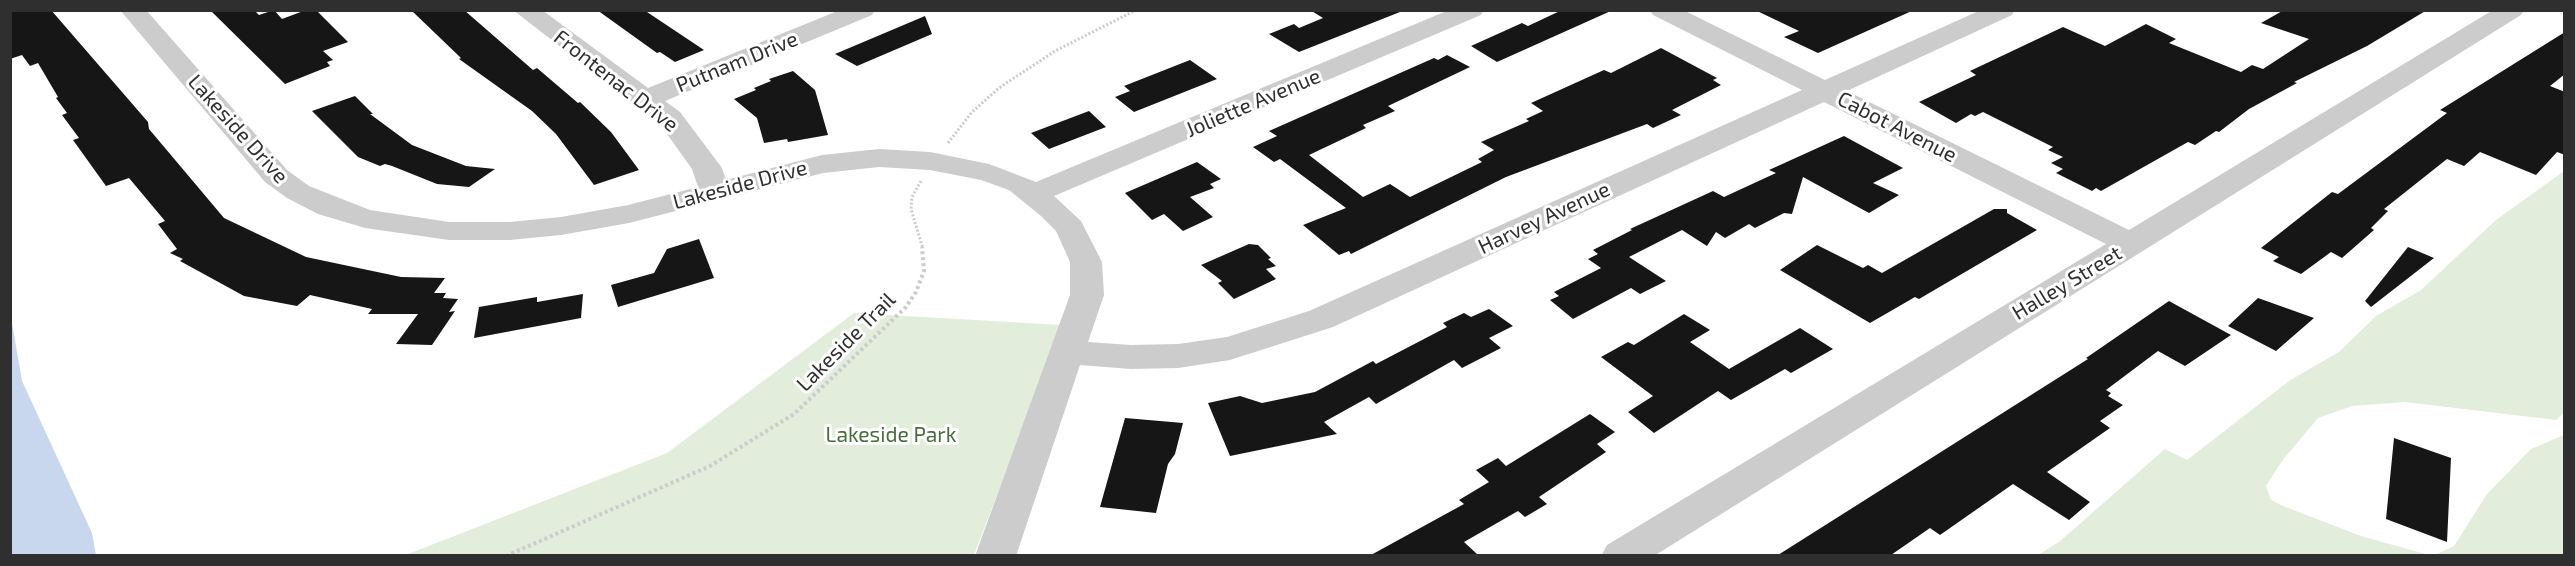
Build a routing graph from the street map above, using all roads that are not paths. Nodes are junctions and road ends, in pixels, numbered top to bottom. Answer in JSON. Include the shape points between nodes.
{"nodes":[{"id":1,"x":132,"y":10,"type":"edge"},
{"id":2,"x":525,"y":10,"type":"edge"},
{"id":3,"x":863,"y":10,"type":"edge"},
{"id":4,"x":1472,"y":10,"type":"edge"},
{"id":5,"x":1662,"y":10,"type":"edge"},
{"id":6,"x":2003,"y":10,"type":"edge"},
{"id":7,"x":2512,"y":10,"type":"edge"},
{"id":8,"x":1826,"y":91,"type":"junction"},
{"id":9,"x":644,"y":100,"type":"junction"},
{"id":10,"x":715,"y":192,"type":"junction"},
{"id":11,"x":1033,"y":194,"type":"junction"},
{"id":12,"x":2132,"y":244,"type":"junction"},
{"id":13,"x":1067,"y":352,"type":"junction"},
{"id":14,"x":995,"y":555,"type":"edge"},
{"id":15,"x":1622,"y":555,"type":"edge"}],
"edges":[{"from":1,"to":10,"type":"street","name":"Lakeside Drive","via":[[276,176],[329,207],[365,219],[449,231],[510,231],[628,214]]},
{"from":2,"to":9,"type":"street","name":"Frontenac Drive"},
{"from":3,"to":9,"type":"street","name":"Putnam Drive"},
{"from":4,"to":11,"type":"street","name":"Joliette Avenue"},
{"from":5,"to":8,"type":"street","name":"Cabot Avenue"},
{"from":6,"to":8,"type":"street","name":"Harvey Avenue"},
{"from":7,"to":12,"type":"street","name":"Halley Street"},
{"from":8,"to":12,"type":"street","name":"Cabot Avenue"},
{"from":8,"to":13,"type":"street","name":"Harvey Avenue","via":[[1322,319],[1230,348],[1178,356]]},
{"from":9,"to":10,"type":"street","name":"Frontenac Drive","via":[[670,118],[687,138],[707,168]]},
{"from":10,"to":11,"type":"street","name":"Lakeside Drive","via":[[822,164],[879,158],[934,162],[989,173],[1020,184]]},
{"from":11,"to":13,"type":"street","name":"Lakeside Drive","via":[[1070,228],[1086,262],[1087,295]]},
{"from":12,"to":15,"type":"street","name":"Halley Street"},
{"from":13,"to":14,"type":"street","name":"Lakeside Drive"}]}
